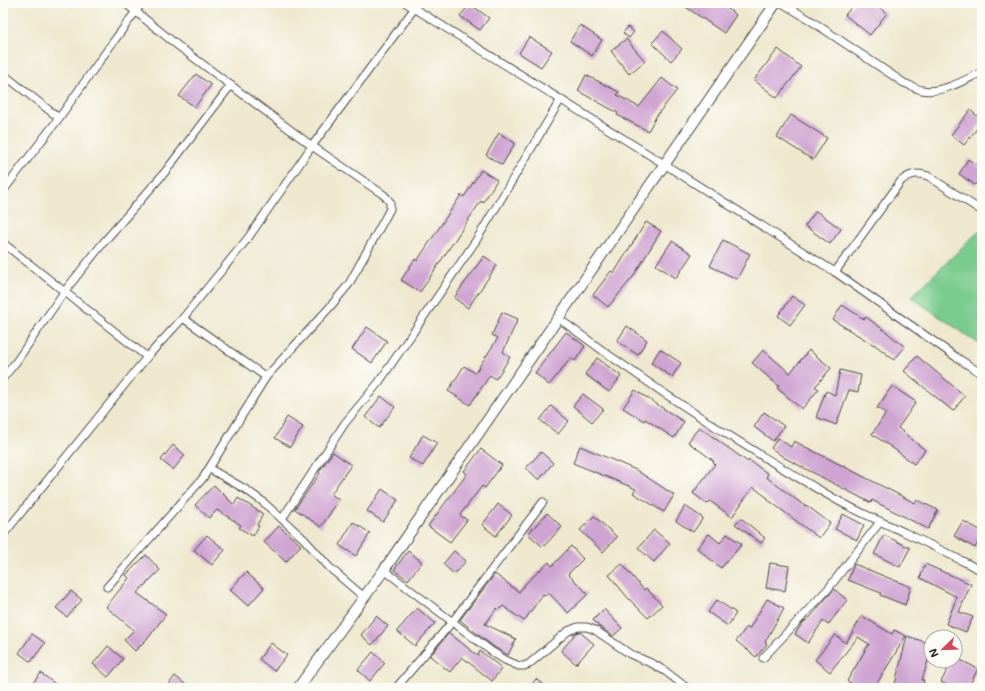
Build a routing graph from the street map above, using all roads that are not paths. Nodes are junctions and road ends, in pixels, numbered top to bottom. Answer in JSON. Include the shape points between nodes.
{"nodes":[{"id":1,"x":125,"y":3,"type":"edge"},
{"id":2,"x":142,"y":3,"type":"edge"},
{"id":3,"x":406,"y":3,"type":"edge"},
{"id":4,"x":776,"y":3,"type":"edge"},
{"id":5,"x":782,"y":3,"type":"edge"},
{"id":6,"x":414,"y":8,"type":"junction"},
{"id":7,"x":135,"y":12,"type":"junction"},
{"id":8,"x":982,"y":72,"type":"edge"},
{"id":9,"x":3,"y":74,"type":"edge"},
{"id":10,"x":231,"y":85,"type":"junction"},
{"id":11,"x":561,"y":99,"type":"junction"},
{"id":12,"x":59,"y":118,"type":"junction"},
{"id":13,"x":312,"y":146,"type":"junction"},
{"id":14,"x":664,"y":164,"type":"junction"},
{"id":15,"x":3,"y":191,"type":"edge"},
{"id":16,"x":982,"y":211,"type":"edge"},
{"id":17,"x":3,"y":243,"type":"edge"},
{"id":18,"x":835,"y":272,"type":"junction"},
{"id":19,"x":64,"y":292,"type":"junction"},
{"id":20,"x":183,"y":318,"type":"junction"},
{"id":21,"x":558,"y":318,"type":"junction"},
{"id":22,"x":147,"y":357,"type":"junction"},
{"id":23,"x":982,"y":374,"type":"edge"},
{"id":24,"x":266,"y":377,"type":"junction"},
{"id":25,"x":3,"y":378,"type":"edge"},
{"id":26,"x":210,"y":469,"type":"junction"},
{"id":27,"x":543,"y":502,"type":"dead end"},
{"id":28,"x":282,"y":519,"type":"junction"},
{"id":29,"x":880,"y":522,"type":"junction"},
{"id":30,"x":3,"y":535,"type":"edge"},
{"id":31,"x":384,"y":570,"type":"junction"},
{"id":32,"x":982,"y":571,"type":"edge"},
{"id":33,"x":108,"y":586,"type":"dead end"},
{"id":34,"x":364,"y":597,"type":"junction"},
{"id":35,"x":452,"y":622,"type":"junction"},
{"id":36,"x":763,"y":658,"type":"dead end"},
{"id":37,"x":298,"y":688,"type":"edge"},
{"id":38,"x":396,"y":688,"type":"edge"},
{"id":39,"x":688,"y":688,"type":"edge"}],
"edges":[{"from":1,"to":7,"type":"street"},
{"from":2,"to":7,"type":"street"},
{"from":3,"to":6,"type":"street"},
{"from":4,"to":14,"type":"street"},
{"from":5,"to":8,"type":"street","via":[[904,83],[921,90],[935,91]]},
{"from":6,"to":11,"type":"street"},
{"from":6,"to":13,"type":"street"},
{"from":7,"to":10,"type":"street"},
{"from":7,"to":12,"type":"street"},
{"from":9,"to":12,"type":"street"},
{"from":10,"to":13,"type":"street"},
{"from":10,"to":19,"type":"street","via":[[165,172],[102,243]]},
{"from":11,"to":14,"type":"street"},
{"from":11,"to":28,"type":"street","via":[[477,239],[379,382],[346,423]]},
{"from":12,"to":15,"type":"street"},
{"from":13,"to":20,"type":"street","via":[[248,238]]},
{"from":13,"to":24,"type":"street","via":[[384,196],[390,202],[390,209],[349,284]]},
{"from":14,"to":18,"type":"street"},
{"from":14,"to":21,"type":"street"},
{"from":16,"to":18,"type":"street","via":[[928,176],[920,173],[907,176]]},
{"from":17,"to":19,"type":"street"},
{"from":18,"to":23,"type":"street"},
{"from":19,"to":22,"type":"street"},
{"from":19,"to":25,"type":"street"},
{"from":20,"to":22,"type":"street"},
{"from":20,"to":24,"type":"street"},
{"from":21,"to":29,"type":"street","via":[[601,350],[761,454]]},
{"from":21,"to":31,"type":"street"},
{"from":22,"to":30,"type":"street"},
{"from":24,"to":26,"type":"street"},
{"from":26,"to":28,"type":"street","via":[[262,500]]},
{"from":26,"to":33,"type":"street"},
{"from":27,"to":35,"type":"street"},
{"from":28,"to":34,"type":"street","via":[[330,568]]},
{"from":29,"to":32,"type":"street"},
{"from":29,"to":36,"type":"street","via":[[828,589]]},
{"from":31,"to":34,"type":"street"},
{"from":31,"to":35,"type":"street"},
{"from":34,"to":37,"type":"street"},
{"from":35,"to":38,"type":"street"},
{"from":35,"to":39,"type":"street","via":[[491,651],[519,666],[529,664],[568,631],[587,627],[630,654],[665,671]]}]}
